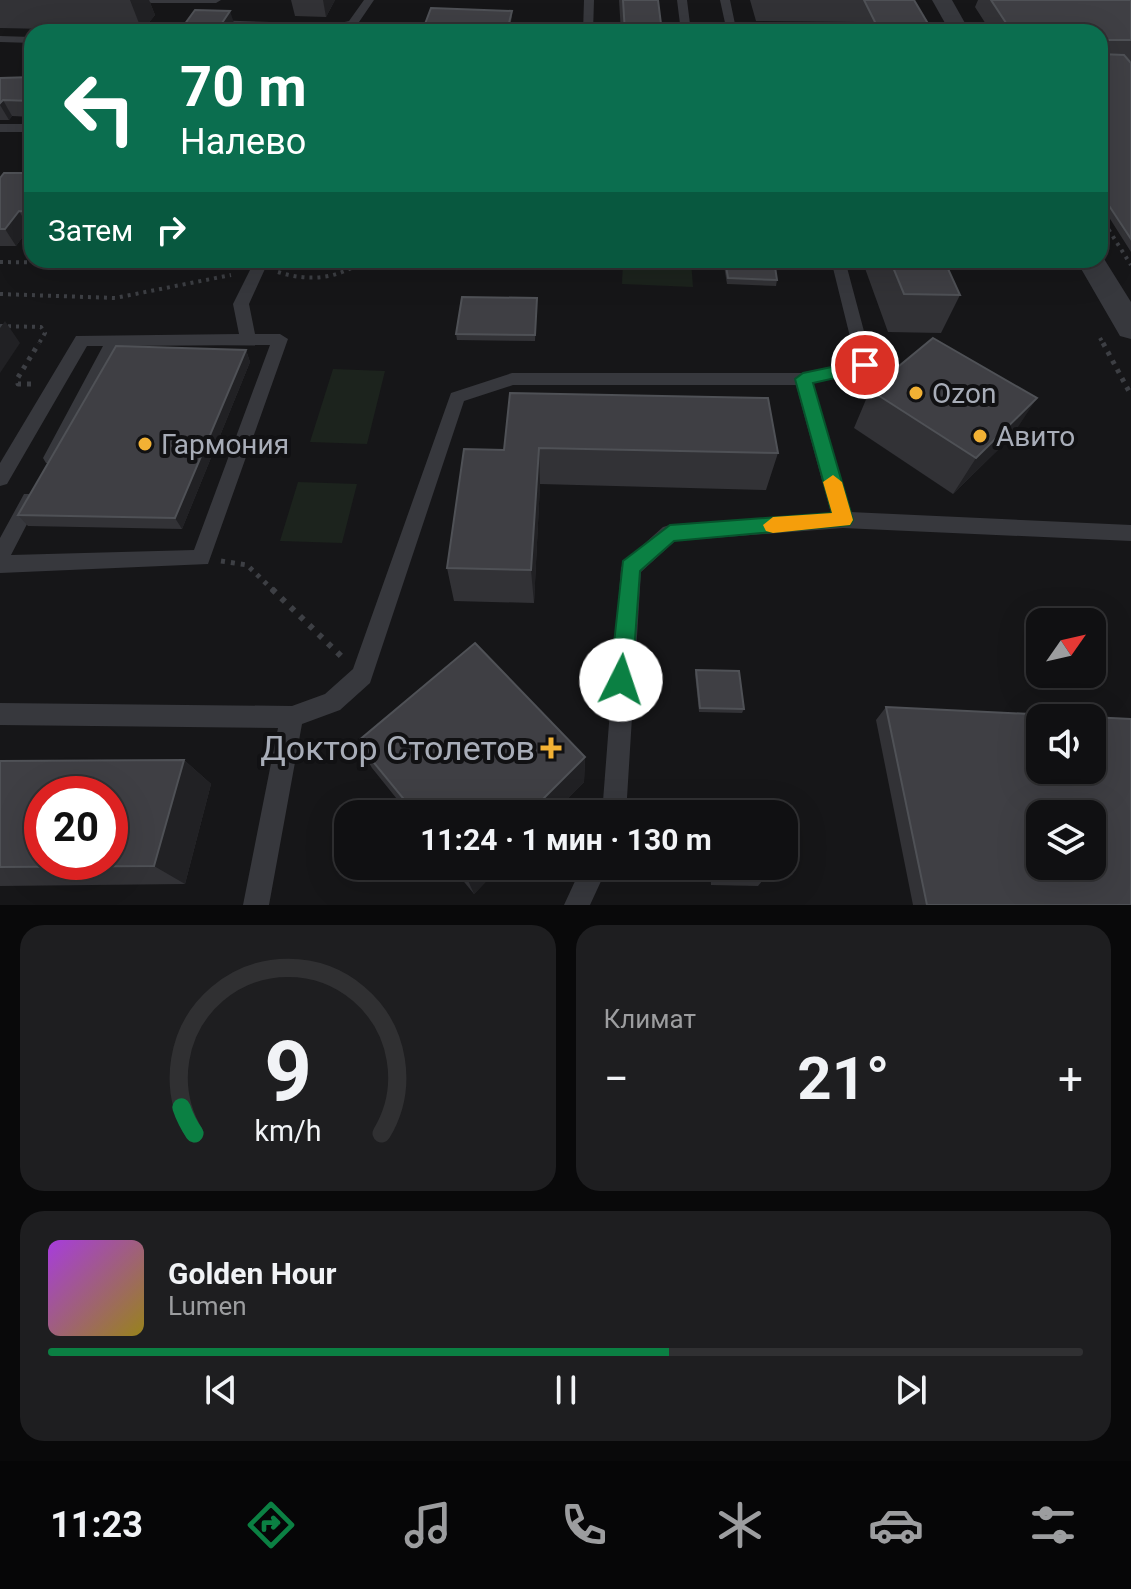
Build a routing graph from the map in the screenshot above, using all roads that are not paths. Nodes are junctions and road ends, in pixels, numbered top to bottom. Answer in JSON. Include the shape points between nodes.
{"nodes":[{"id":1,"x":151,"y":0,"type":"edge"},
{"id":2,"x":216,"y":0,"type":"edge"},
{"id":3,"x":369,"y":0,"type":"edge"},
{"id":4,"x":589,"y":0,"type":"edge"},
{"id":5,"x":682,"y":0,"type":"edge"},
{"id":6,"x":725,"y":0,"type":"edge"},
{"id":7,"x":942,"y":0,"type":"edge"},
{"id":8,"x":209,"y":1,"type":"edge"},
{"id":9,"x":216,"y":24,"type":"edge"},
{"id":10,"x":342,"y":24,"type":"edge"},
{"id":11,"x":588,"y":24,"type":"edge"},
{"id":12,"x":685,"y":24,"type":"edge"},
{"id":13,"x":730,"y":24,"type":"edge"},
{"id":14,"x":956,"y":24,"type":"edge"},
{"id":15,"x":0,"y":39,"type":"edge"},
{"id":16,"x":24,"y":40,"type":"edge"},
{"id":17,"x":0,"y":128,"type":"edge"},
{"id":18,"x":24,"y":128,"type":"edge"},
{"id":19,"x":257,"y":268,"type":"edge"},
{"id":20,"x":840,"y":268,"type":"edge"},
{"id":21,"x":1096,"y":268,"type":"edge"},
{"id":22,"x":1131,"y":328,"type":"edge"},
{"id":23,"x":248,"y":339,"type":"junction"},
{"id":24,"x":114,"y":341,"type":"junction"},
{"id":25,"x":803,"y":379,"type":"junction"},
{"id":26,"x":0,"y":479,"type":"edge"},
{"id":27,"x":843,"y":520,"type":"junction"},
{"id":28,"x":1131,"y":533,"type":"edge"},
{"id":29,"x":0,"y":557,"type":"edge"},
{"id":30,"x":0,"y":564,"type":"edge"},
{"id":31,"x":0,"y":714,"type":"edge"},
{"id":32,"x":292,"y":717,"type":"junction"},
{"id":33,"x":615,"y":800,"type":"edge"},
{"id":34,"x":589,"y":880,"type":"edge"},
{"id":35,"x":256,"y":905,"type":"edge"},
{"id":36,"x":577,"y":905,"type":"edge"}],
"edges":[{"from":1,"to":8,"type":"lane"},
{"from":2,"to":8,"type":"lane"},
{"from":3,"to":10,"type":"lane","via":[[353,23]]},
{"from":4,"to":11,"type":"lane"},
{"from":5,"to":12,"type":"lane"},
{"from":6,"to":13,"type":"lane"},
{"from":7,"to":14,"type":"street"},
{"from":8,"to":9,"type":"lane","via":[[195,22]]},
{"from":15,"to":16,"type":"lane"},
{"from":17,"to":18,"type":"lane"},
{"from":19,"to":23,"type":"lane","via":[[241,304]]},
{"from":20,"to":25,"type":"lane","via":[[865,365]]},
{"from":21,"to":22,"type":"street"},
{"from":23,"to":24,"type":"lane"},
{"from":23,"to":30,"type":"lane","via":[[280,339],[201,558]]},
{"from":24,"to":26,"type":"lane","via":[[82,340]]},
{"from":24,"to":29,"type":"lane"},
{"from":25,"to":27,"type":"lane"},
{"from":25,"to":32,"type":"lane","via":[[512,379],[457,397],[362,676],[332,702]]},
{"from":27,"to":28,"type":"lane"},
{"from":27,"to":33,"type":"lane","via":[[670,533],[631,568]]},
{"from":31,"to":32,"type":"lane"},
{"from":32,"to":35,"type":"lane"},
{"from":34,"to":36,"type":"lane"}]}
